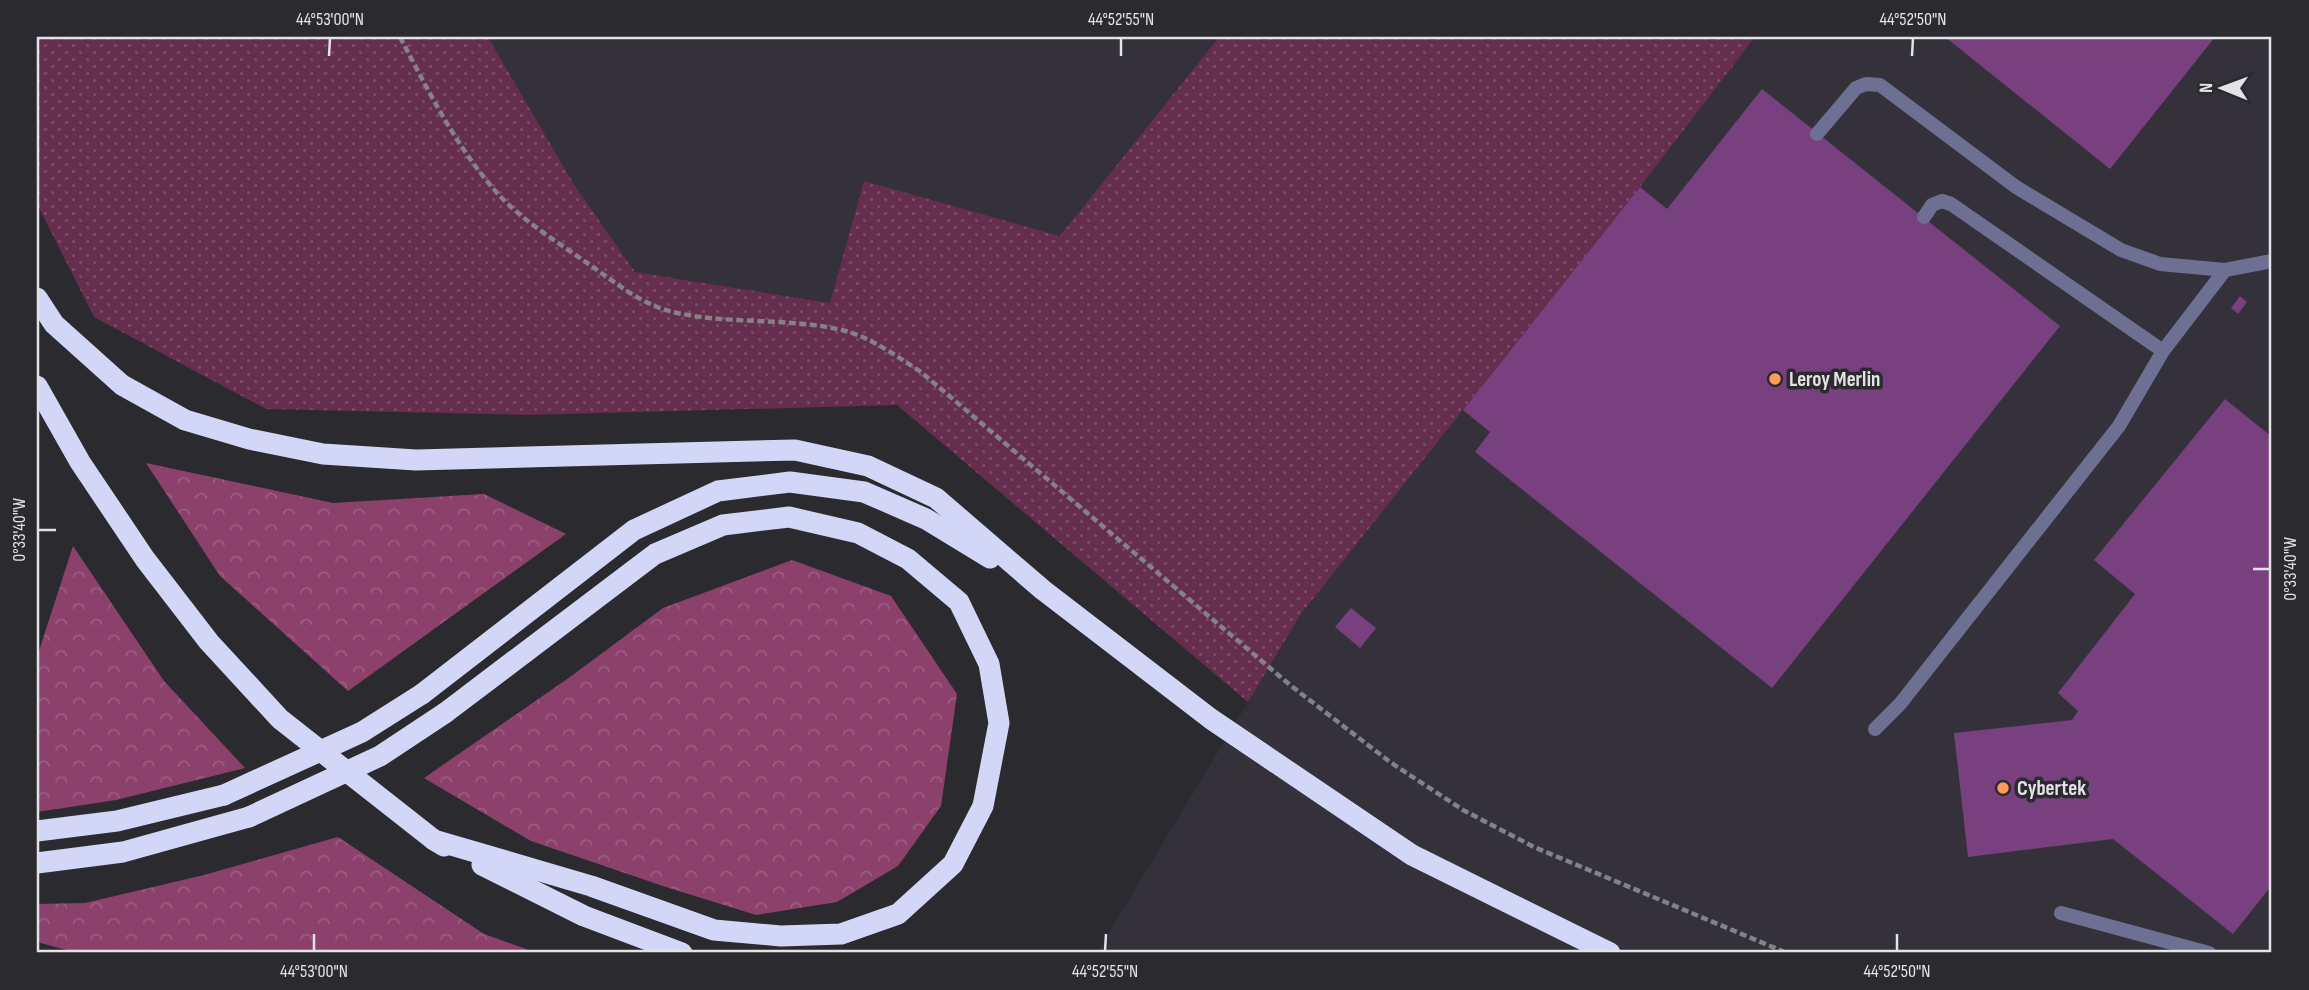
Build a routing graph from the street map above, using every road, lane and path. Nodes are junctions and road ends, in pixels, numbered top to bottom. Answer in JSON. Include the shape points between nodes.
{"nodes":[{"id":1,"x":400,"y":37,"type":"edge"},
{"id":2,"x":1817,"y":134,"type":"dead end"},
{"id":3,"x":1924,"y":217,"type":"dead end"},
{"id":4,"x":2272,"y":261,"type":"edge"},
{"id":5,"x":2225,"y":270,"type":"junction"},
{"id":6,"x":37,"y":298,"type":"edge"},
{"id":7,"x":2163,"y":351,"type":"junction"},
{"id":8,"x":37,"y":386,"type":"edge"},
{"id":9,"x":1043,"y":590,"type":"junction"},
{"id":10,"x":1875,"y":729,"type":"dead end"},
{"id":11,"x":37,"y":831,"type":"edge"},
{"id":12,"x":434,"y":840,"type":"junction"},
{"id":13,"x":37,"y":863,"type":"edge"},
{"id":14,"x":2061,"y":913,"type":"dead end"},
{"id":15,"x":682,"y":953,"type":"edge"},
{"id":16,"x":1610,"y":953,"type":"edge"},
{"id":17,"x":1787,"y":953,"type":"edge"},
{"id":18,"x":2209,"y":953,"type":"edge"}],
"edges":[{"from":1,"to":17,"type":"path","via":[[461,146],[500,195],[530,223],[631,293],[672,312],[807,324],[844,330],[878,344],[921,372],[1290,685],[1390,762],[1463,810],[1534,848]]},
{"from":2,"to":5,"type":"lane","via":[[1856,88],[1880,85],[2016,187],[2121,250],[2160,264]]},
{"from":3,"to":7,"type":"lane","via":[[1932,205],[1951,204]]},
{"from":4,"to":5,"type":"lane"},
{"from":5,"to":7,"type":"lane"},
{"from":6,"to":9,"type":"highway","via":[[54,324],[122,385],[185,420],[249,439],[323,454],[416,460],[795,450],[868,466],[936,498]]},
{"from":7,"to":10,"type":"lane","via":[[2119,426],[1900,704]]},
{"from":8,"to":12,"type":"highway","via":[[80,462],[145,559],[209,642],[281,719]]},
{"from":9,"to":11,"type":"highway","bridge":true,"via":[[926,519],[864,492],[790,482],[718,491],[634,530],[422,694],[362,732],[224,795],[117,821]]},
{"from":9,"to":16,"type":"highway","via":[[1211,719],[1412,855]]},
{"from":12,"to":13,"type":"highway","bridge":true,"via":[[591,886],[714,930],[781,936],[841,934],[898,914],[953,864],[983,806],[999,723],[989,664],[960,603],[908,559],[858,533],[789,517],[723,525],[655,554],[445,713],[380,756],[249,817],[122,852]]},
{"from":12,"to":15,"type":"highway","via":[[584,916]]},
{"from":14,"to":18,"type":"lane"}]}
